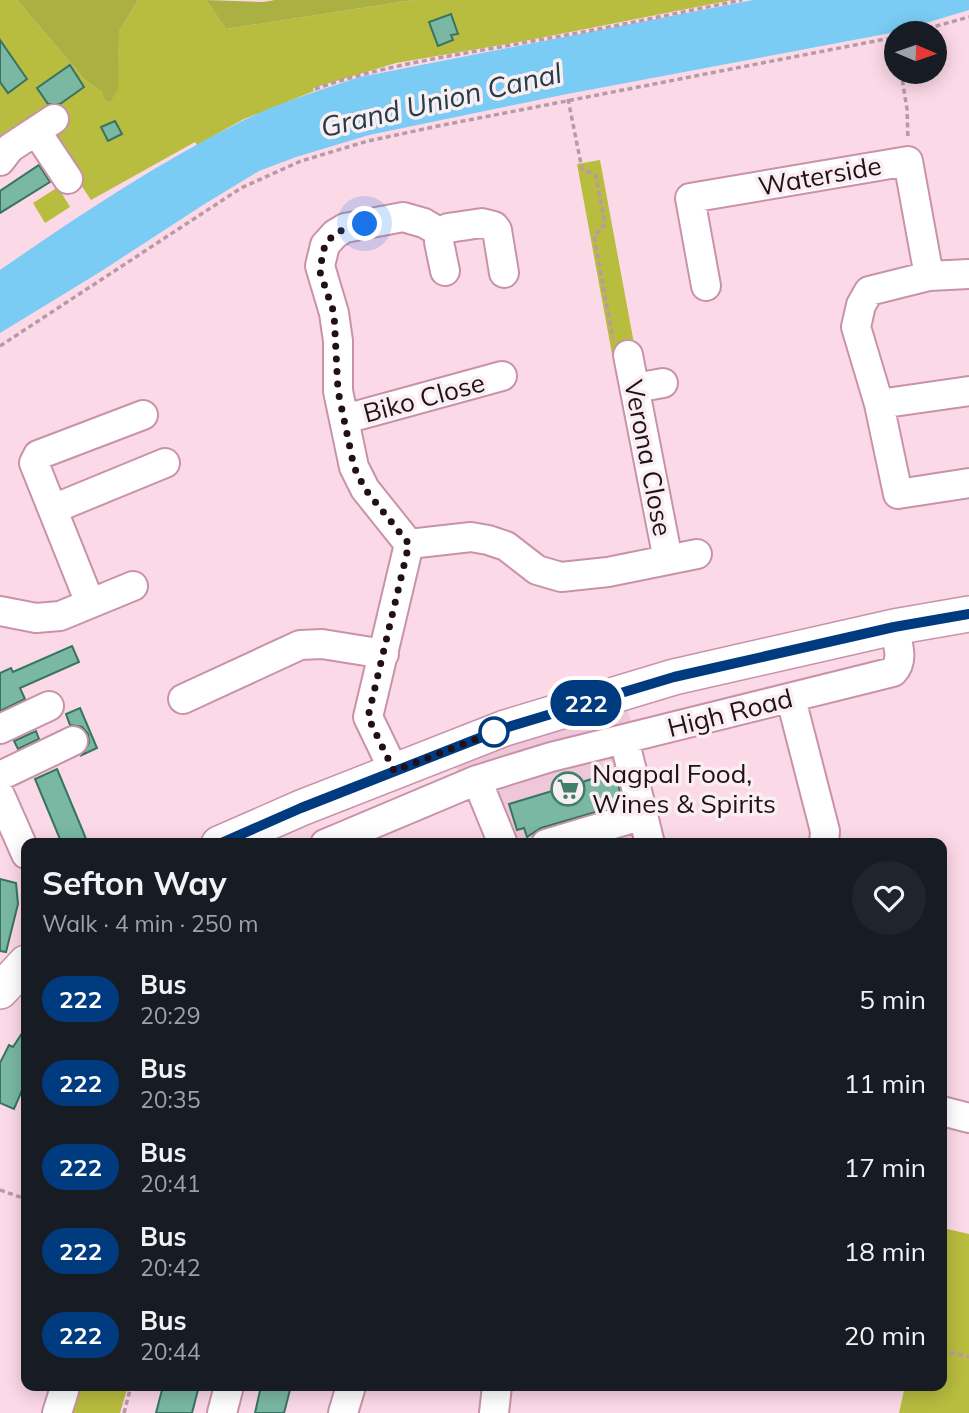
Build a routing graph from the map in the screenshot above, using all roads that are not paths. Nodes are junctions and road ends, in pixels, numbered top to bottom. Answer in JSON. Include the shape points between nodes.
{"nodes":[{"id":1,"x":0,"y":161,"type":"edge"},
{"id":2,"x":68,"y":179,"type":"dead end"},
{"id":3,"x":433,"y":228,"type":"junction"},
{"id":4,"x":445,"y":271,"type":"dead end"},
{"id":5,"x":504,"y":273,"type":"dead end"},
{"id":6,"x":969,"y":274,"type":"edge"},
{"id":7,"x":929,"y":276,"type":"junction"},
{"id":8,"x":705,"y":279,"type":"dead end"},
{"id":9,"x":628,"y":355,"type":"road end"},
{"id":10,"x":502,"y":376,"type":"dead end"},
{"id":11,"x":663,"y":383,"type":"dead end"},
{"id":12,"x":635,"y":388,"type":"junction"},
{"id":13,"x":969,"y":391,"type":"edge"},
{"id":14,"x":879,"y":404,"type":"junction"},
{"id":15,"x":143,"y":415,"type":"dead end"},
{"id":16,"x":345,"y":419,"type":"junction"},
{"id":17,"x":165,"y":463,"type":"dead end"},
{"id":18,"x":969,"y":483,"type":"edge"},
{"id":19,"x":53,"y":509,"type":"junction"},
{"id":20,"x":409,"y":544,"type":"junction"},
{"id":21,"x":697,"y":554,"type":"dead end"},
{"id":22,"x":668,"y":560,"type":"junction"},
{"id":23,"x":133,"y":586,"type":"dead end"},
{"id":24,"x":90,"y":603,"type":"junction"},
{"id":25,"x":0,"y":611,"type":"edge"},
{"id":26,"x":969,"y":614,"type":"edge"},
{"id":27,"x":894,"y":627,"type":"junction"},
{"id":28,"x":384,"y":654,"type":"junction"},
{"id":29,"x":183,"y":699,"type":"dead end"},
{"id":30,"x":791,"y":699,"type":"junction"},
{"id":31,"x":49,"y":706,"type":"dead end"},
{"id":32,"x":0,"y":729,"type":"edge"},
{"id":33,"x":624,"y":739,"type":"junction"},
{"id":34,"x":73,"y":741,"type":"dead end"},
{"id":35,"x":394,"y":771,"type":"junction"},
{"id":36,"x":0,"y":776,"type":"edge"},
{"id":37,"x":477,"y":780,"type":"junction"},
{"id":38,"x":0,"y":795,"type":"edge"},
{"id":39,"x":301,"y":808,"type":"junction"},
{"id":40,"x":643,"y":815,"type":"junction"},
{"id":41,"x":233,"y":838,"type":"edge"},
{"id":42,"x":314,"y":838,"type":"edge"},
{"id":43,"x":339,"y":838,"type":"edge"},
{"id":44,"x":501,"y":838,"type":"edge"},
{"id":45,"x":566,"y":838,"type":"edge"},
{"id":46,"x":649,"y":838,"type":"edge"},
{"id":47,"x":824,"y":838,"type":"edge"},
{"id":48,"x":21,"y":843,"type":"edge"},
{"id":49,"x":21,"y":968,"type":"edge"},
{"id":50,"x":0,"y":991,"type":"edge"},
{"id":51,"x":947,"y":1112,"type":"edge"},
{"id":52,"x":969,"y":1118,"type":"edge"},
{"id":53,"x":64,"y":1391,"type":"edge"},
{"id":54,"x":228,"y":1391,"type":"edge"},
{"id":55,"x":350,"y":1391,"type":"edge"},
{"id":56,"x":497,"y":1391,"type":"edge"},
{"id":57,"x":57,"y":1413,"type":"edge"},
{"id":58,"x":222,"y":1413,"type":"edge"},
{"id":59,"x":343,"y":1413,"type":"edge"},
{"id":60,"x":494,"y":1413,"type":"edge"}],
"edges":[{"from":1,"to":2,"type":"street","via":[[10,148],[45,125]]},
{"from":3,"to":4,"type":"street"},
{"from":3,"to":5,"type":"street","via":[[494,226]]},
{"from":3,"to":16,"type":"street","via":[[402,217],[345,228],[325,245],[320,272],[334,313],[338,391]]},
{"from":6,"to":7,"type":"street"},
{"from":7,"to":8,"type":"street","name":"Waterside","via":[[908,161],[686,199]]},
{"from":7,"to":14,"type":"street","via":[[869,291],[862,305],[856,327]]},
{"from":9,"to":12,"type":"street","name":"Verona Close"},
{"from":10,"to":16,"type":"street","name":"Biko Close"},
{"from":11,"to":12,"type":"street"},
{"from":12,"to":22,"type":"street","name":"Verona Close"},
{"from":13,"to":14,"type":"street"},
{"from":14,"to":18,"type":"street","via":[[898,494]]},
{"from":15,"to":19,"type":"street","via":[[38,456],[34,463]]},
{"from":16,"to":20,"type":"street","via":[[354,467],[365,489]]},
{"from":17,"to":19,"type":"street"},
{"from":19,"to":24,"type":"street"},
{"from":20,"to":22,"type":"street","name":"Verona Close","via":[[471,537],[488,540],[506,546],[537,570],[561,577]]},
{"from":20,"to":28,"type":"street"},
{"from":21,"to":22,"type":"street","name":"Verona Close"},
{"from":23,"to":24,"type":"street"},
{"from":24,"to":25,"type":"street","via":[[60,616],[36,618]]},
{"from":26,"to":27,"type":"main road","name":"High Road"},
{"from":27,"to":30,"type":"street","name":"High Road","via":[[900,658],[893,672]]},
{"from":27,"to":35,"type":"main road","name":"High Road","via":[[674,677],[505,728]]},
{"from":28,"to":29,"type":"street","via":[[300,645]]},
{"from":28,"to":35,"type":"street","via":[[368,717]]},
{"from":30,"to":33,"type":"street","name":"High Road"},
{"from":30,"to":47,"type":"street"},
{"from":31,"to":32,"type":"street"},
{"from":33,"to":37,"type":"street","name":"High Road"},
{"from":33,"to":40,"type":"street"},
{"from":34,"to":36,"type":"street"},
{"from":35,"to":39,"type":"main road","name":"High Road"},
{"from":37,"to":43,"type":"street","name":"High Road"},
{"from":37,"to":44,"type":"street"},
{"from":38,"to":48,"type":"street"},
{"from":39,"to":41,"type":"main road","name":"High Road"},
{"from":39,"to":42,"type":"street"},
{"from":40,"to":45,"type":"street"},
{"from":40,"to":46,"type":"street"},
{"from":49,"to":50,"type":"main road"},
{"from":51,"to":52,"type":"street"},
{"from":53,"to":57,"type":"street"},
{"from":54,"to":58,"type":"street"},
{"from":55,"to":59,"type":"street"},
{"from":56,"to":60,"type":"street"}]}
